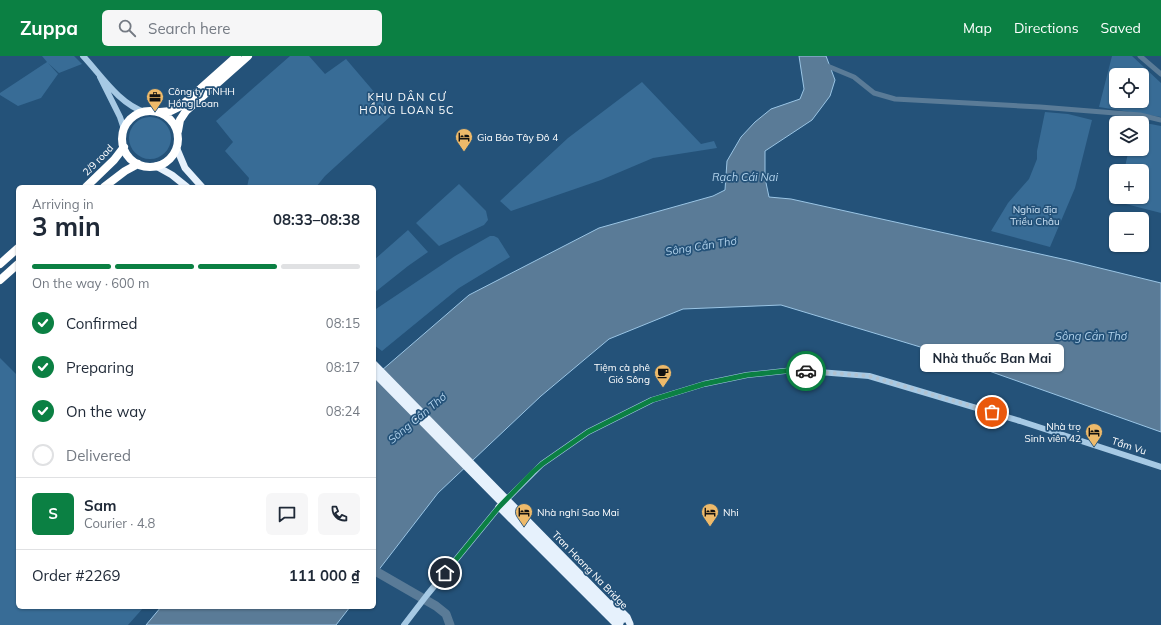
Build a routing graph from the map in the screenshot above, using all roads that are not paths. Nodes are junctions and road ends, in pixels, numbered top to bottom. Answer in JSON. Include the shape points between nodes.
{"nodes":[{"id":1,"x":83,"y":56,"type":"edge"},
{"id":2,"x":237,"y":56,"type":"edge"},
{"id":3,"x":248,"y":56,"type":"edge"},
{"id":4,"x":96,"y":70,"type":"junction"},
{"id":5,"x":145,"y":112,"type":"junction"},
{"id":6,"x":160,"y":112,"type":"junction"},
{"id":7,"x":124,"y":129,"type":"junction"},
{"id":8,"x":178,"y":131,"type":"junction"},
{"id":9,"x":124,"y":147,"type":"junction"},
{"id":10,"x":177,"y":150,"type":"junction"},
{"id":11,"x":138,"y":164,"type":"junction"},
{"id":12,"x":156,"y":166,"type":"junction"},
{"id":13,"x":88,"y":185,"type":"edge"},
{"id":14,"x":107,"y":185,"type":"edge"},
{"id":15,"x":185,"y":185,"type":"edge"},
{"id":16,"x":200,"y":185,"type":"edge"},
{"id":17,"x":16,"y":250,"type":"edge"},
{"id":18,"x":0,"y":264,"type":"edge"},
{"id":19,"x":16,"y":266,"type":"edge"},
{"id":20,"x":0,"y":280,"type":"edge"},
{"id":21,"x":376,"y":366,"type":"edge"},
{"id":22,"x":376,"y":376,"type":"edge"},
{"id":23,"x":1161,"y":467,"type":"edge"},
{"id":24,"x":508,"y":498,"type":"junction"},
{"id":25,"x":499,"y":507,"type":"junction"},
{"id":26,"x":624,"y":624,"type":"edge"},
{"id":27,"x":404,"y":625,"type":"edge"}],
"edges":[{"from":1,"to":4,"type":"street"},
{"from":2,"to":6,"type":"highway","via":[[181,106],[171,111]]},
{"from":3,"to":8,"type":"highway","via":[[186,111],[180,120]]},
{"from":4,"to":5,"type":"street","via":[[126,102]]},
{"from":4,"to":7,"type":"street"},
{"from":5,"to":6,"type":"highway"},
{"from":5,"to":7,"type":"highway","via":[[132,118]]},
{"from":6,"to":8,"type":"highway","via":[[171,120]]},
{"from":7,"to":9,"type":"highway"},
{"from":8,"to":10,"type":"highway"},
{"from":9,"to":11,"type":"highway","via":[[131,159]]},
{"from":9,"to":13,"type":"highway","name":"2/9 road"},
{"from":10,"to":12,"type":"highway","via":[[168,161]]},
{"from":10,"to":16,"type":"main road","via":[[185,168]]},
{"from":11,"to":12,"type":"highway"},
{"from":11,"to":14,"type":"highway"},
{"from":12,"to":15,"type":"main road","via":[[172,174]]},
{"from":17,"to":18,"type":"highway"},
{"from":19,"to":20,"type":"highway"},
{"from":21,"to":26,"type":"main road","name":"Tran Hoang Na Bridge","bridge":true},
{"from":22,"to":26,"type":"main road","name":"Tran Hoang Na Bridge","bridge":true},
{"from":23,"to":24,"type":"street","name":"Tầm Vu","via":[[869,376],[794,370],[747,375],[704,384],[652,400],[588,432],[542,464]]},
{"from":24,"to":25,"type":"street","name":"Tầm Vu"},
{"from":24,"to":26,"type":"main road","via":[[627,617]]},
{"from":25,"to":26,"type":"main road"},
{"from":25,"to":27,"type":"street","name":"Tầm Vu"}]}
